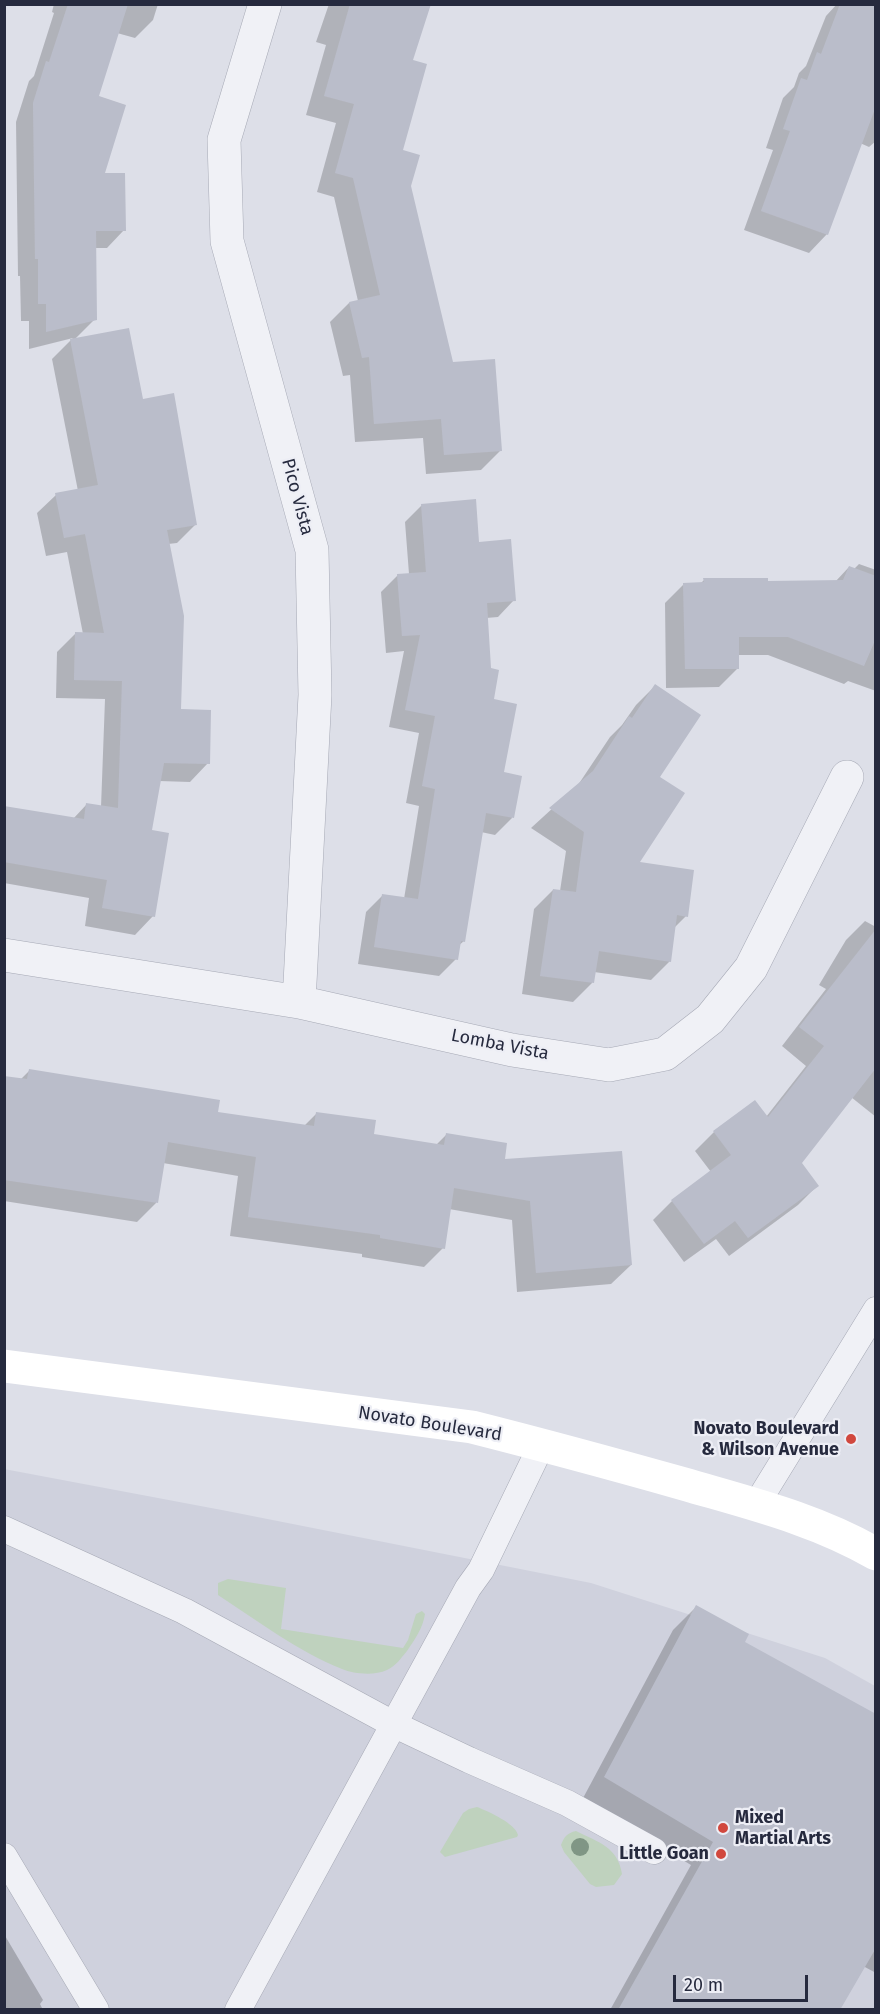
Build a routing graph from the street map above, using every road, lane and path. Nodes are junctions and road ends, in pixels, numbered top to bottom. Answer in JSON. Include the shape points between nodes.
{"nodes":[{"id":1,"x":265,"y":4,"type":"edge"},
{"id":2,"x":847,"y":777,"type":"dead end"},
{"id":3,"x":4,"y":955,"type":"edge"},
{"id":4,"x":299,"y":1002,"type":"junction"},
{"id":5,"x":876,"y":1310,"type":"edge"},
{"id":6,"x":4,"y":1366,"type":"edge"},
{"id":7,"x":542,"y":1444,"type":"junction"},
{"id":8,"x":756,"y":1505,"type":"junction"},
{"id":9,"x":4,"y":1529,"type":"edge"},
{"id":10,"x":876,"y":1554,"type":"edge"},
{"id":11,"x":393,"y":1724,"type":"junction"},
{"id":12,"x":654,"y":1851,"type":"dead end"},
{"id":13,"x":4,"y":1856,"type":"edge"},
{"id":14,"x":96,"y":2010,"type":"edge"},
{"id":15,"x":238,"y":2010,"type":"edge"}],
"edges":[{"from":1,"to":4,"type":"street","name":"Pico Vista","via":[[224,140],[227,241],[312,550],[315,695]]},
{"from":2,"to":4,"type":"street","name":"Lomba Vista","via":[[751,968],[710,1019],[664,1054],[609,1065],[513,1050]]},
{"from":3,"to":4,"type":"street","name":"Lomba Vista"},
{"from":5,"to":8,"type":"lane"},
{"from":6,"to":7,"type":"main road","name":"Novato Boulevard","via":[[472,1427]]},
{"from":7,"to":8,"type":"main road","name":"Novato Boulevard"},
{"from":7,"to":11,"type":"lane","via":[[481,1570]]},
{"from":8,"to":10,"type":"main road","name":"Novato Boulevard","via":[[792,1515]]},
{"from":9,"to":11,"type":"lane","via":[[184,1611]]},
{"from":11,"to":12,"type":"lane","via":[[567,1803]]},
{"from":11,"to":15,"type":"lane"},
{"from":13,"to":14,"type":"lane"}]}
